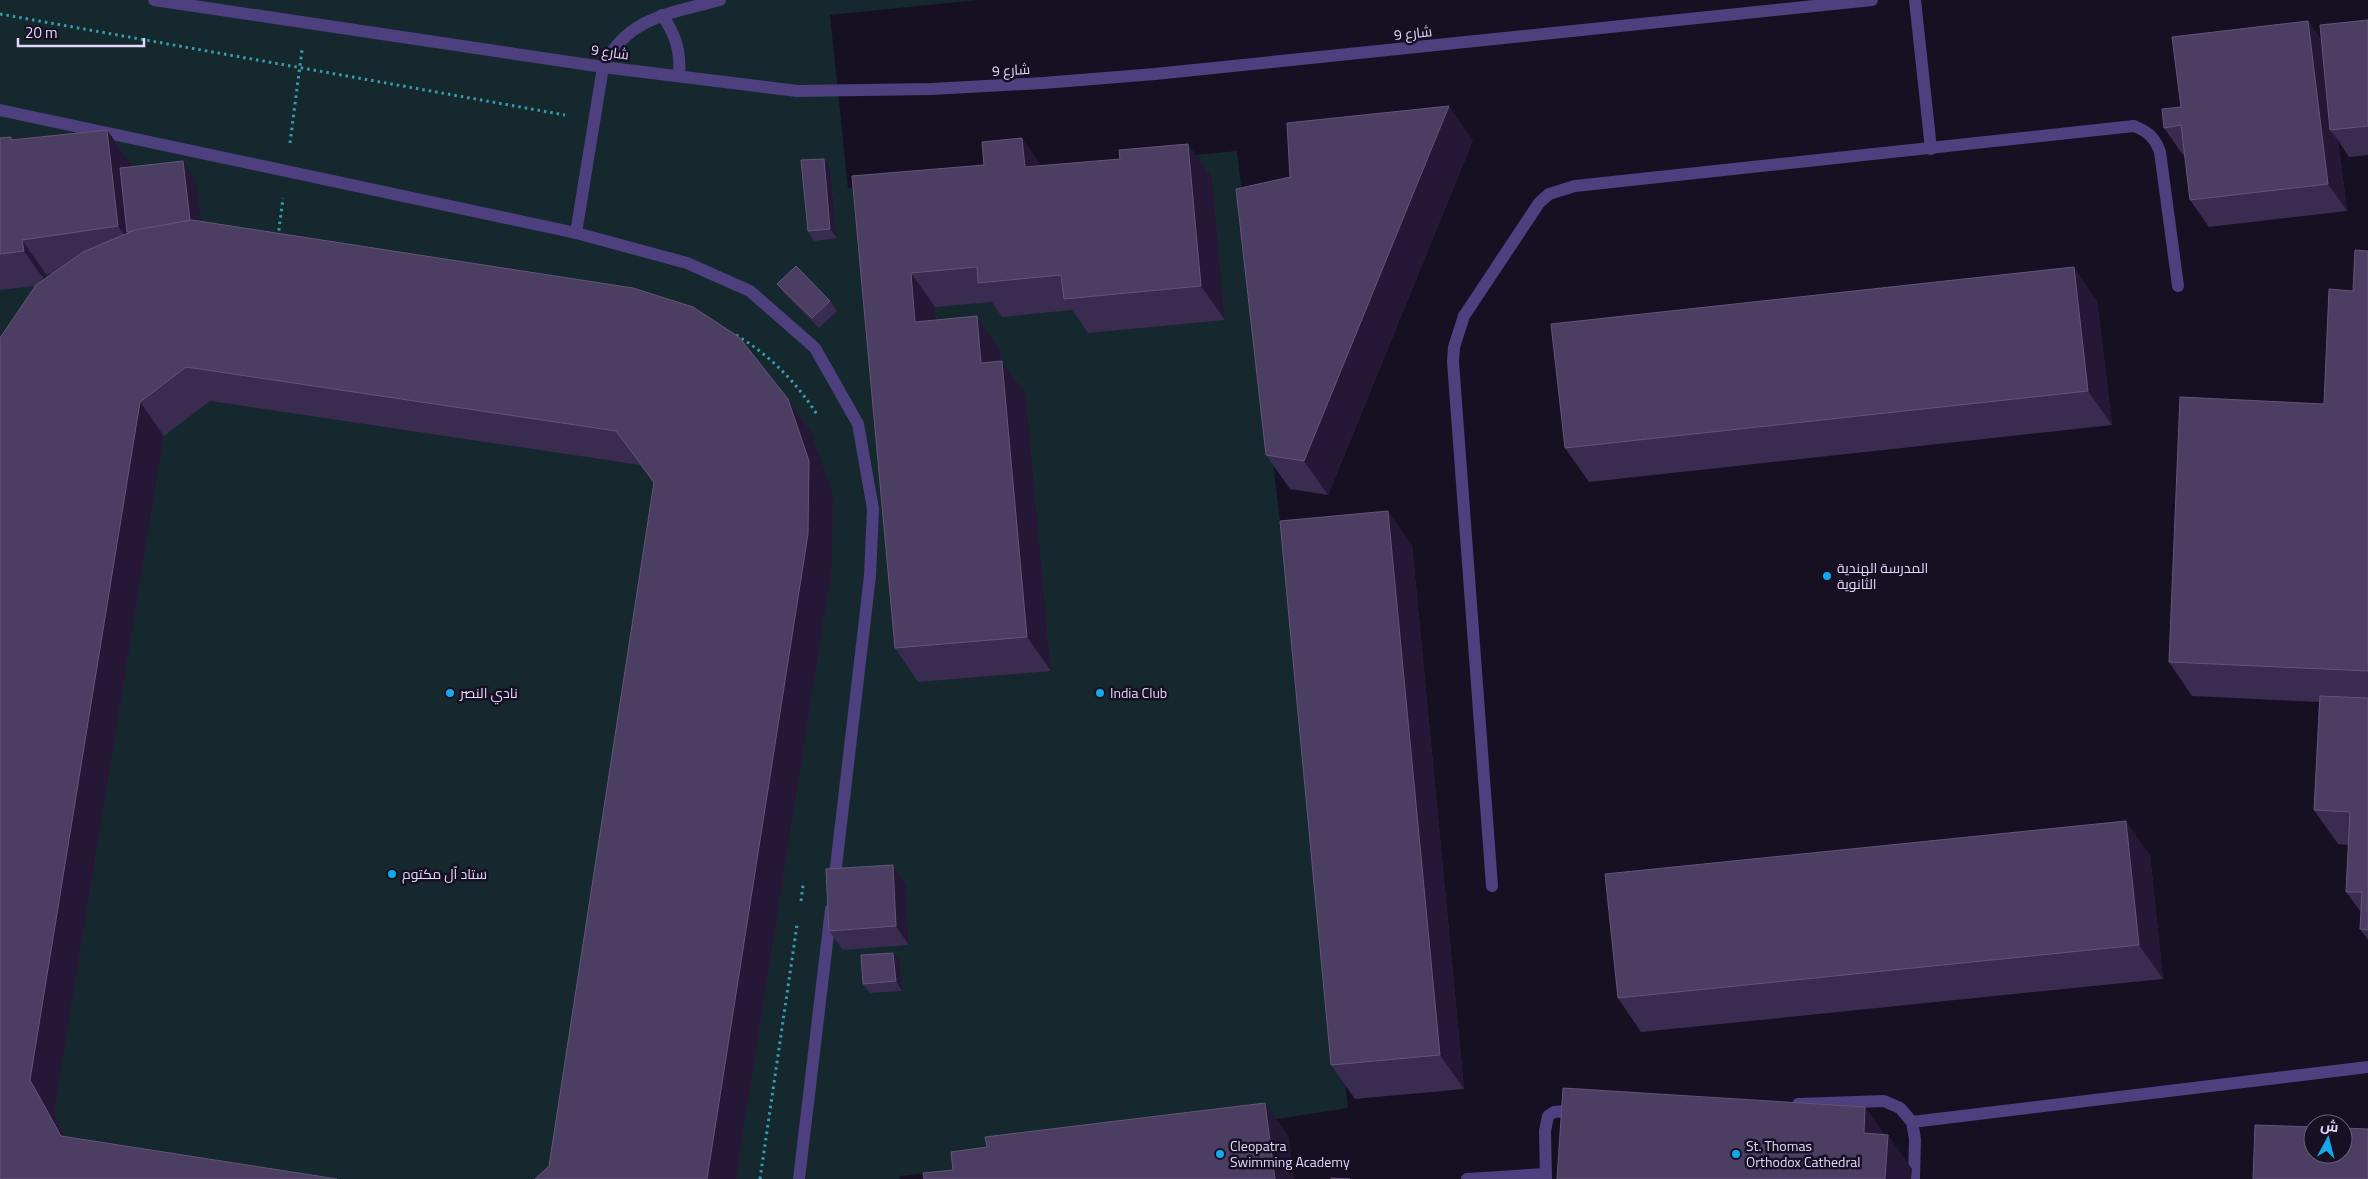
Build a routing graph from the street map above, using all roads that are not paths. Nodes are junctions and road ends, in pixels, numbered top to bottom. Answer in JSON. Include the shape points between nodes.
{"nodes":[{"id":1,"x":154,"y":0,"type":"edge"},
{"id":2,"x":720,"y":0,"type":"edge"},
{"id":3,"x":1872,"y":0,"type":"edge"},
{"id":4,"x":1914,"y":0,"type":"edge"},
{"id":5,"x":1820,"y":3,"type":"edge"},
{"id":6,"x":662,"y":15,"type":"junction"},
{"id":7,"x":603,"y":67,"type":"junction"},
{"id":8,"x":680,"y":76,"type":"junction"},
{"id":9,"x":0,"y":110,"type":"edge"},
{"id":10,"x":1931,"y":149,"type":"junction"},
{"id":11,"x":576,"y":233,"type":"junction"},
{"id":12,"x":2178,"y":286,"type":"dead end"},
{"id":13,"x":1492,"y":886,"type":"dead end"},
{"id":14,"x":2368,"y":1067,"type":"edge"},
{"id":15,"x":1788,"y":1104,"type":"edge"},
{"id":16,"x":1590,"y":1110,"type":"edge"},
{"id":17,"x":1912,"y":1122,"type":"junction"},
{"id":18,"x":1546,"y":1176,"type":"edge"},
{"id":19,"x":799,"y":1179,"type":"edge"},
{"id":20,"x":1467,"y":1179,"type":"edge"},
{"id":21,"x":1914,"y":1179,"type":"edge"}],
"edges":[{"from":1,"to":7,"type":"lane","name":"شارع 9"},
{"from":2,"to":6,"type":"lane"},
{"from":3,"to":5,"type":"lane","name":"شارع 9"},
{"from":4,"to":10,"type":"lane"},
{"from":5,"to":8,"type":"lane","name":"شارع 9","via":[[1165,73],[1043,83],[815,91]]},
{"from":6,"to":7,"type":"lane","via":[[624,35],[611,49]]},
{"from":6,"to":8,"type":"lane","via":[[678,44]]},
{"from":7,"to":8,"type":"lane","name":"شارع 9"},
{"from":7,"to":11,"type":"lane"},
{"from":9,"to":11,"type":"lane"},
{"from":10,"to":12,"type":"lane","via":[[2134,126],[2146,131],[2156,140],[2160,152]]},
{"from":10,"to":13,"type":"lane","via":[[1562,189],[1549,194],[1530,213],[1464,316],[1454,347],[1453,362]]},
{"from":11,"to":19,"type":"lane","via":[[687,263],[750,291],[815,348],[858,424],[873,509],[870,576]]},
{"from":14,"to":17,"type":"lane"},
{"from":15,"to":17,"type":"lane","via":[[1884,1102],[1900,1108]]},
{"from":16,"to":18,"type":"lane","via":[[1554,1112],[1548,1116],[1545,1123]]},
{"from":17,"to":21,"type":"lane"},
{"from":18,"to":20,"type":"lane"}]}
